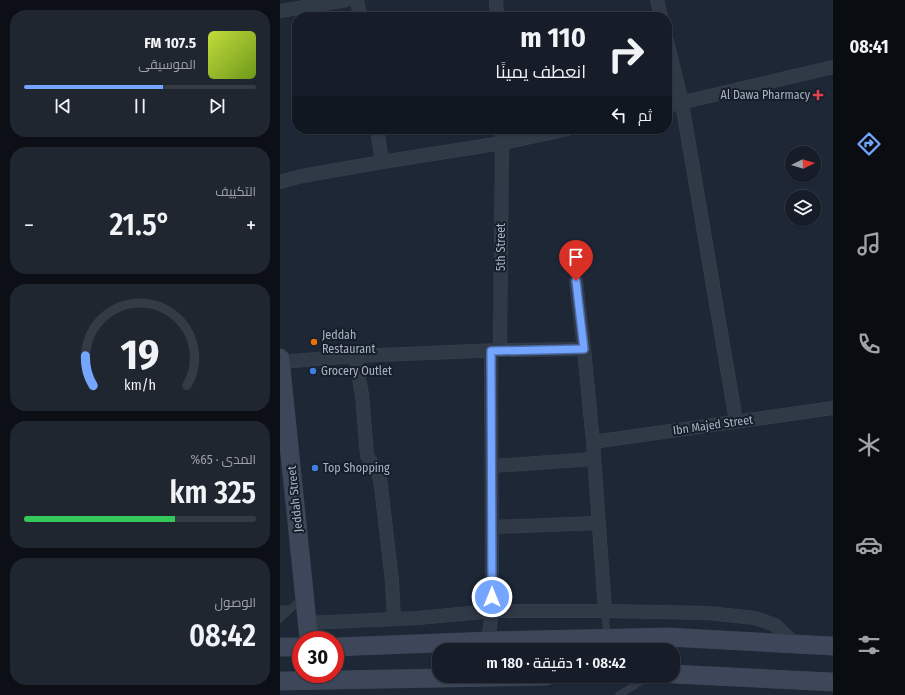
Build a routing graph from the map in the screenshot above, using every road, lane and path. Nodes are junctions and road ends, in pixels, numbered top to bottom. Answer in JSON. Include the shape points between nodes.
{"nodes":[{"id":1,"x":346,"y":0,"type":"edge"},
{"id":2,"x":357,"y":0,"type":"edge"},
{"id":3,"x":496,"y":0,"type":"edge"},
{"id":4,"x":657,"y":0,"type":"edge"},
{"id":5,"x":280,"y":11,"type":"edge"},
{"id":6,"x":359,"y":12,"type":"edge"},
{"id":7,"x":497,"y":12,"type":"edge"},
{"id":8,"x":660,"y":12,"type":"edge"},
{"id":9,"x":672,"y":62,"type":"edge"},
{"id":10,"x":833,"y":67,"type":"edge"},
{"id":11,"x":682,"y":103,"type":"junction"},
{"id":12,"x":672,"y":105,"type":"edge"},
{"id":13,"x":378,"y":134,"type":"edge"},
{"id":14,"x":501,"y":134,"type":"edge"},
{"id":15,"x":544,"y":134,"type":"edge"},
{"id":16,"x":502,"y":143,"type":"junction"},
{"id":17,"x":382,"y":162,"type":"junction"},
{"id":18,"x":280,"y":182,"type":"edge"},
{"id":19,"x":576,"y":281,"type":"dead end"},
{"id":20,"x":584,"y":349,"type":"junction"},
{"id":21,"x":496,"y":350,"type":"junction"},
{"id":22,"x":355,"y":356,"type":"junction"},
{"id":23,"x":280,"y":358,"type":"edge"},
{"id":24,"x":280,"y":362,"type":"edge"},
{"id":25,"x":833,"y":408,"type":"edge"},
{"id":26,"x":736,"y":421,"type":"junction"},
{"id":27,"x":593,"y":442,"type":"junction"},
{"id":28,"x":594,"y":459,"type":"junction"},
{"id":29,"x":492,"y":466,"type":"junction"},
{"id":30,"x":599,"y":523,"type":"junction"},
{"id":31,"x":492,"y":527,"type":"junction"},
{"id":32,"x":305,"y":596,"type":"junction"},
{"id":33,"x":280,"y":609,"type":"edge"},
{"id":34,"x":290,"y":609,"type":"junction"},
{"id":35,"x":492,"y":611,"type":"junction"},
{"id":36,"x":605,"y":612,"type":"junction"},
{"id":37,"x":280,"y":619,"type":"edge"},
{"id":38,"x":394,"y":619,"type":"junction"},
{"id":39,"x":308,"y":631,"type":"edge"},
{"id":40,"x":315,"y":631,"type":"edge"},
{"id":41,"x":607,"y":638,"type":"junction"},
{"id":42,"x":488,"y":641,"type":"junction"},
{"id":43,"x":794,"y":643,"type":"junction"},
{"id":44,"x":833,"y":646,"type":"edge"},
{"id":45,"x":280,"y":647,"type":"edge"},
{"id":46,"x":292,"y":647,"type":"edge"},
{"id":47,"x":344,"y":647,"type":"edge"},
{"id":48,"x":680,"y":674,"type":"edge"},
{"id":49,"x":432,"y":676,"type":"edge"},
{"id":50,"x":344,"y":677,"type":"edge"},
{"id":51,"x":292,"y":679,"type":"edge"},
{"id":52,"x":280,"y":680,"type":"edge"},
{"id":53,"x":833,"y":682,"type":"edge"},
{"id":54,"x":639,"y":683,"type":"edge"},
{"id":55,"x":619,"y":695,"type":"edge"}],
"edges":[{"from":1,"to":5,"type":"street"},
{"from":2,"to":6,"type":"street"},
{"from":3,"to":7,"type":"street"},
{"from":4,"to":8,"type":"street"},
{"from":9,"to":11,"type":"street"},
{"from":10,"to":11,"type":"street"},
{"from":11,"to":12,"type":"street"},
{"from":11,"to":26,"type":"street"},
{"from":13,"to":17,"type":"street"},
{"from":14,"to":16,"type":"street","name":"5th Street"},
{"from":15,"to":16,"type":"street"},
{"from":16,"to":17,"type":"street"},
{"from":16,"to":21,"type":"street","name":"5th Street"},
{"from":17,"to":18,"type":"street"},
{"from":19,"to":20,"type":"street"},
{"from":20,"to":21,"type":"street"},
{"from":20,"to":27,"type":"street"},
{"from":21,"to":22,"type":"street"},
{"from":21,"to":29,"type":"street","name":"5th Street"},
{"from":22,"to":24,"type":"street"},
{"from":22,"to":38,"type":"street","via":[[362,395],[367,455],[380,478]]},
{"from":23,"to":24,"type":"main road","name":"Jeddah Street"},
{"from":24,"to":32,"type":"main road","name":"Jeddah Street"},
{"from":25,"to":26,"type":"street","name":"Ibn Majed Street"},
{"from":26,"to":27,"type":"street","name":"Ibn Majed Street"},
{"from":27,"to":28,"type":"street"},
{"from":28,"to":29,"type":"street"},
{"from":28,"to":30,"type":"street"},
{"from":29,"to":31,"type":"street","name":"5th Street"},
{"from":30,"to":31,"type":"street"},
{"from":30,"to":36,"type":"street"},
{"from":31,"to":35,"type":"street","name":"5th Street"},
{"from":32,"to":34,"type":"lane"},
{"from":32,"to":39,"type":"main road","name":"Jeddah Street"},
{"from":33,"to":34,"type":"lane"},
{"from":34,"to":37,"type":"lane"},
{"from":35,"to":36,"type":"street"},
{"from":35,"to":38,"type":"street"},
{"from":35,"to":42,"type":"street","name":"5th Street"},
{"from":36,"to":41,"type":"lane"},
{"from":36,"to":43,"type":"street","via":[[708,612],[756,618],[775,626]]},
{"from":38,"to":40,"type":"street"},
{"from":41,"to":42,"type":"main road"},
{"from":41,"to":43,"type":"main road","via":[[666,637]]},
{"from":42,"to":47,"type":"main road"},
{"from":43,"to":44,"type":"main road"},
{"from":45,"to":46,"type":"main road"},
{"from":48,"to":53,"type":"main road"},
{"from":49,"to":50,"type":"main road"},
{"from":51,"to":52,"type":"main road"},
{"from":54,"to":55,"type":"lane"}]}
